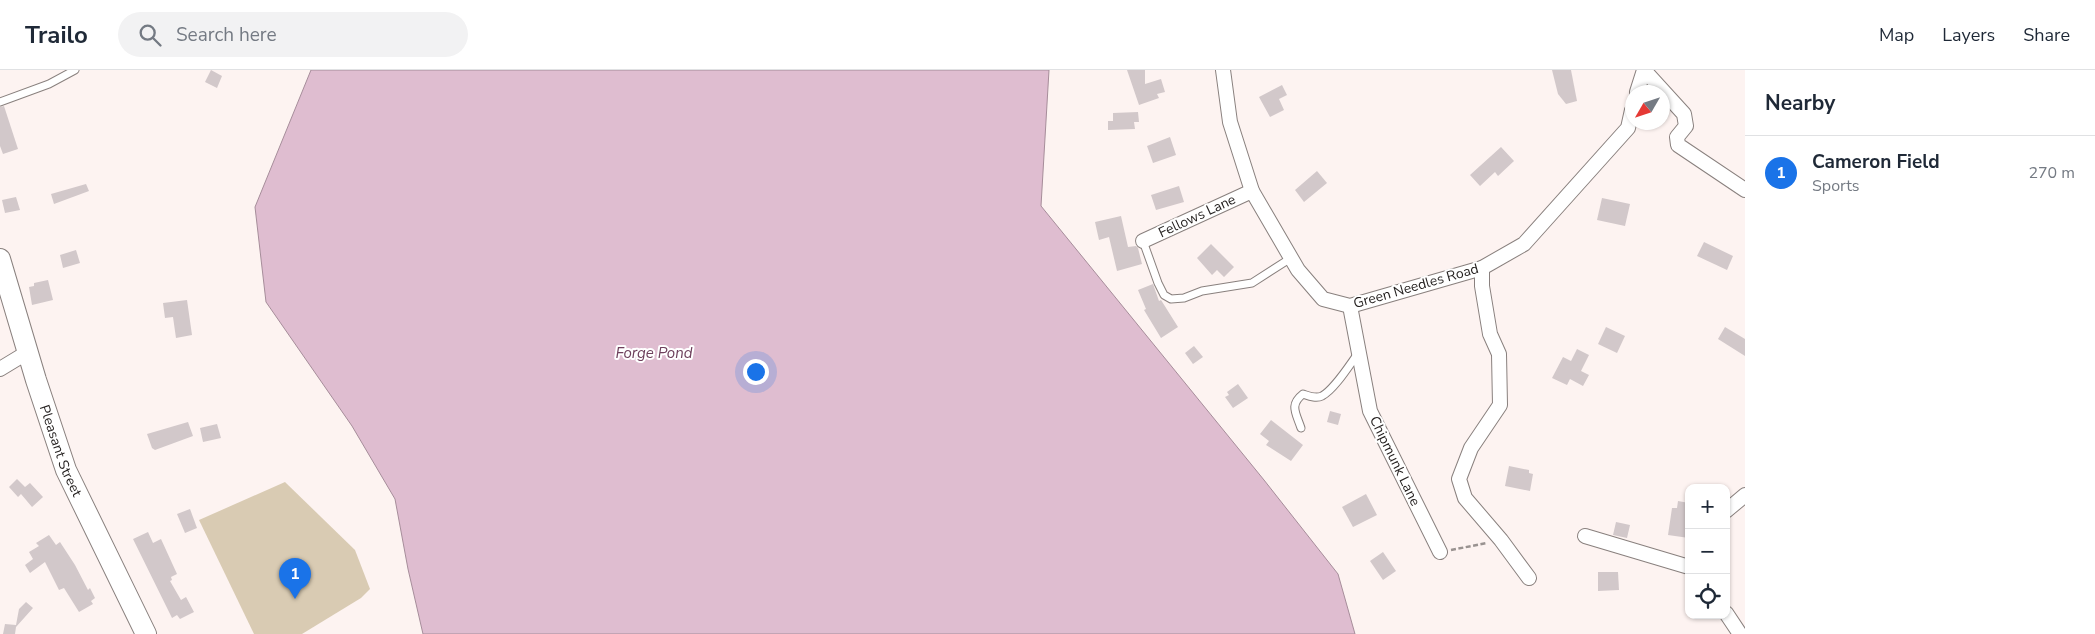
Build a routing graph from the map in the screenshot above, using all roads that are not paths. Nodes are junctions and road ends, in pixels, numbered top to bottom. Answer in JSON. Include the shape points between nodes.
{"nodes":[{"id":1,"x":74,"y":70,"type":"edge"},
{"id":2,"x":1223,"y":70,"type":"edge"},
{"id":3,"x":1644,"y":70,"type":"edge"},
{"id":4,"x":1639,"y":85,"type":"edge"},
{"id":5,"x":0,"y":102,"type":"edge"},
{"id":6,"x":1626,"y":130,"type":"edge"},
{"id":7,"x":1745,"y":190,"type":"edge"},
{"id":8,"x":1252,"y":191,"type":"junction"},
{"id":9,"x":1142,"y":242,"type":"joint"},
{"id":10,"x":1291,"y":258,"type":"junction"},
{"id":11,"x":0,"y":259,"type":"edge"},
{"id":12,"x":1482,"y":268,"type":"junction"},
{"id":13,"x":1350,"y":306,"type":"junction"},
{"id":14,"x":28,"y":352,"type":"junction"},
{"id":15,"x":1359,"y":352,"type":"junction"},
{"id":16,"x":0,"y":369,"type":"edge"},
{"id":17,"x":1300,"y":428,"type":"dead end"},
{"id":18,"x":1745,"y":495,"type":"edge"},
{"id":19,"x":1730,"y":508,"type":"edge"},
{"id":20,"x":1585,"y":536,"type":"dead end"},
{"id":21,"x":1440,"y":552,"type":"road end"},
{"id":22,"x":1685,"y":566,"type":"edge"},
{"id":23,"x":1529,"y":578,"type":"dead end"},
{"id":24,"x":1730,"y":619,"type":"edge"},
{"id":25,"x":146,"y":634,"type":"edge"},
{"id":26,"x":1740,"y":634,"type":"edge"}],
"edges":[{"from":1,"to":5,"type":"lane","via":[[50,84]]},
{"from":2,"to":8,"type":"street","name":"Green Needles Road","via":[[1230,122]]},
{"from":3,"to":4,"type":"street"},
{"from":3,"to":7,"type":"street","via":[[1684,114],[1686,126],[1677,137],[1678,145]]},
{"from":6,"to":12,"type":"street","name":"Green Needles Road","via":[[1524,244]]},
{"from":8,"to":9,"type":"street","name":"Fellows Lane"},
{"from":8,"to":10,"type":"street","name":"Green Needles Road"},
{"from":9,"to":10,"type":"lane","via":[[1158,284],[1164,295],[1171,299],[1252,284]]},
{"from":10,"to":13,"type":"street","name":"Green Needles Road","via":[[1322,299]]},
{"from":11,"to":14,"type":"main road","name":"Pleasant Street"},
{"from":12,"to":13,"type":"street","name":"Green Needles Road"},
{"from":12,"to":23,"type":"street","via":[[1490,334],[1498,354],[1500,405],[1471,448],[1459,479],[1465,498],[1502,540]]},
{"from":13,"to":15,"type":"street","name":"Chipmunk Lane"},
{"from":14,"to":16,"type":"street"},
{"from":14,"to":25,"type":"main road","name":"Pleasant Street","via":[[66,470]]},
{"from":15,"to":17,"type":"lane","via":[[1322,396],[1303,394],[1296,400],[1294,406]]},
{"from":15,"to":21,"type":"street","name":"Chipmunk Lane","via":[[1370,411]]},
{"from":18,"to":19,"type":"street"},
{"from":20,"to":22,"type":"street"},
{"from":24,"to":26,"type":"street"}]}
